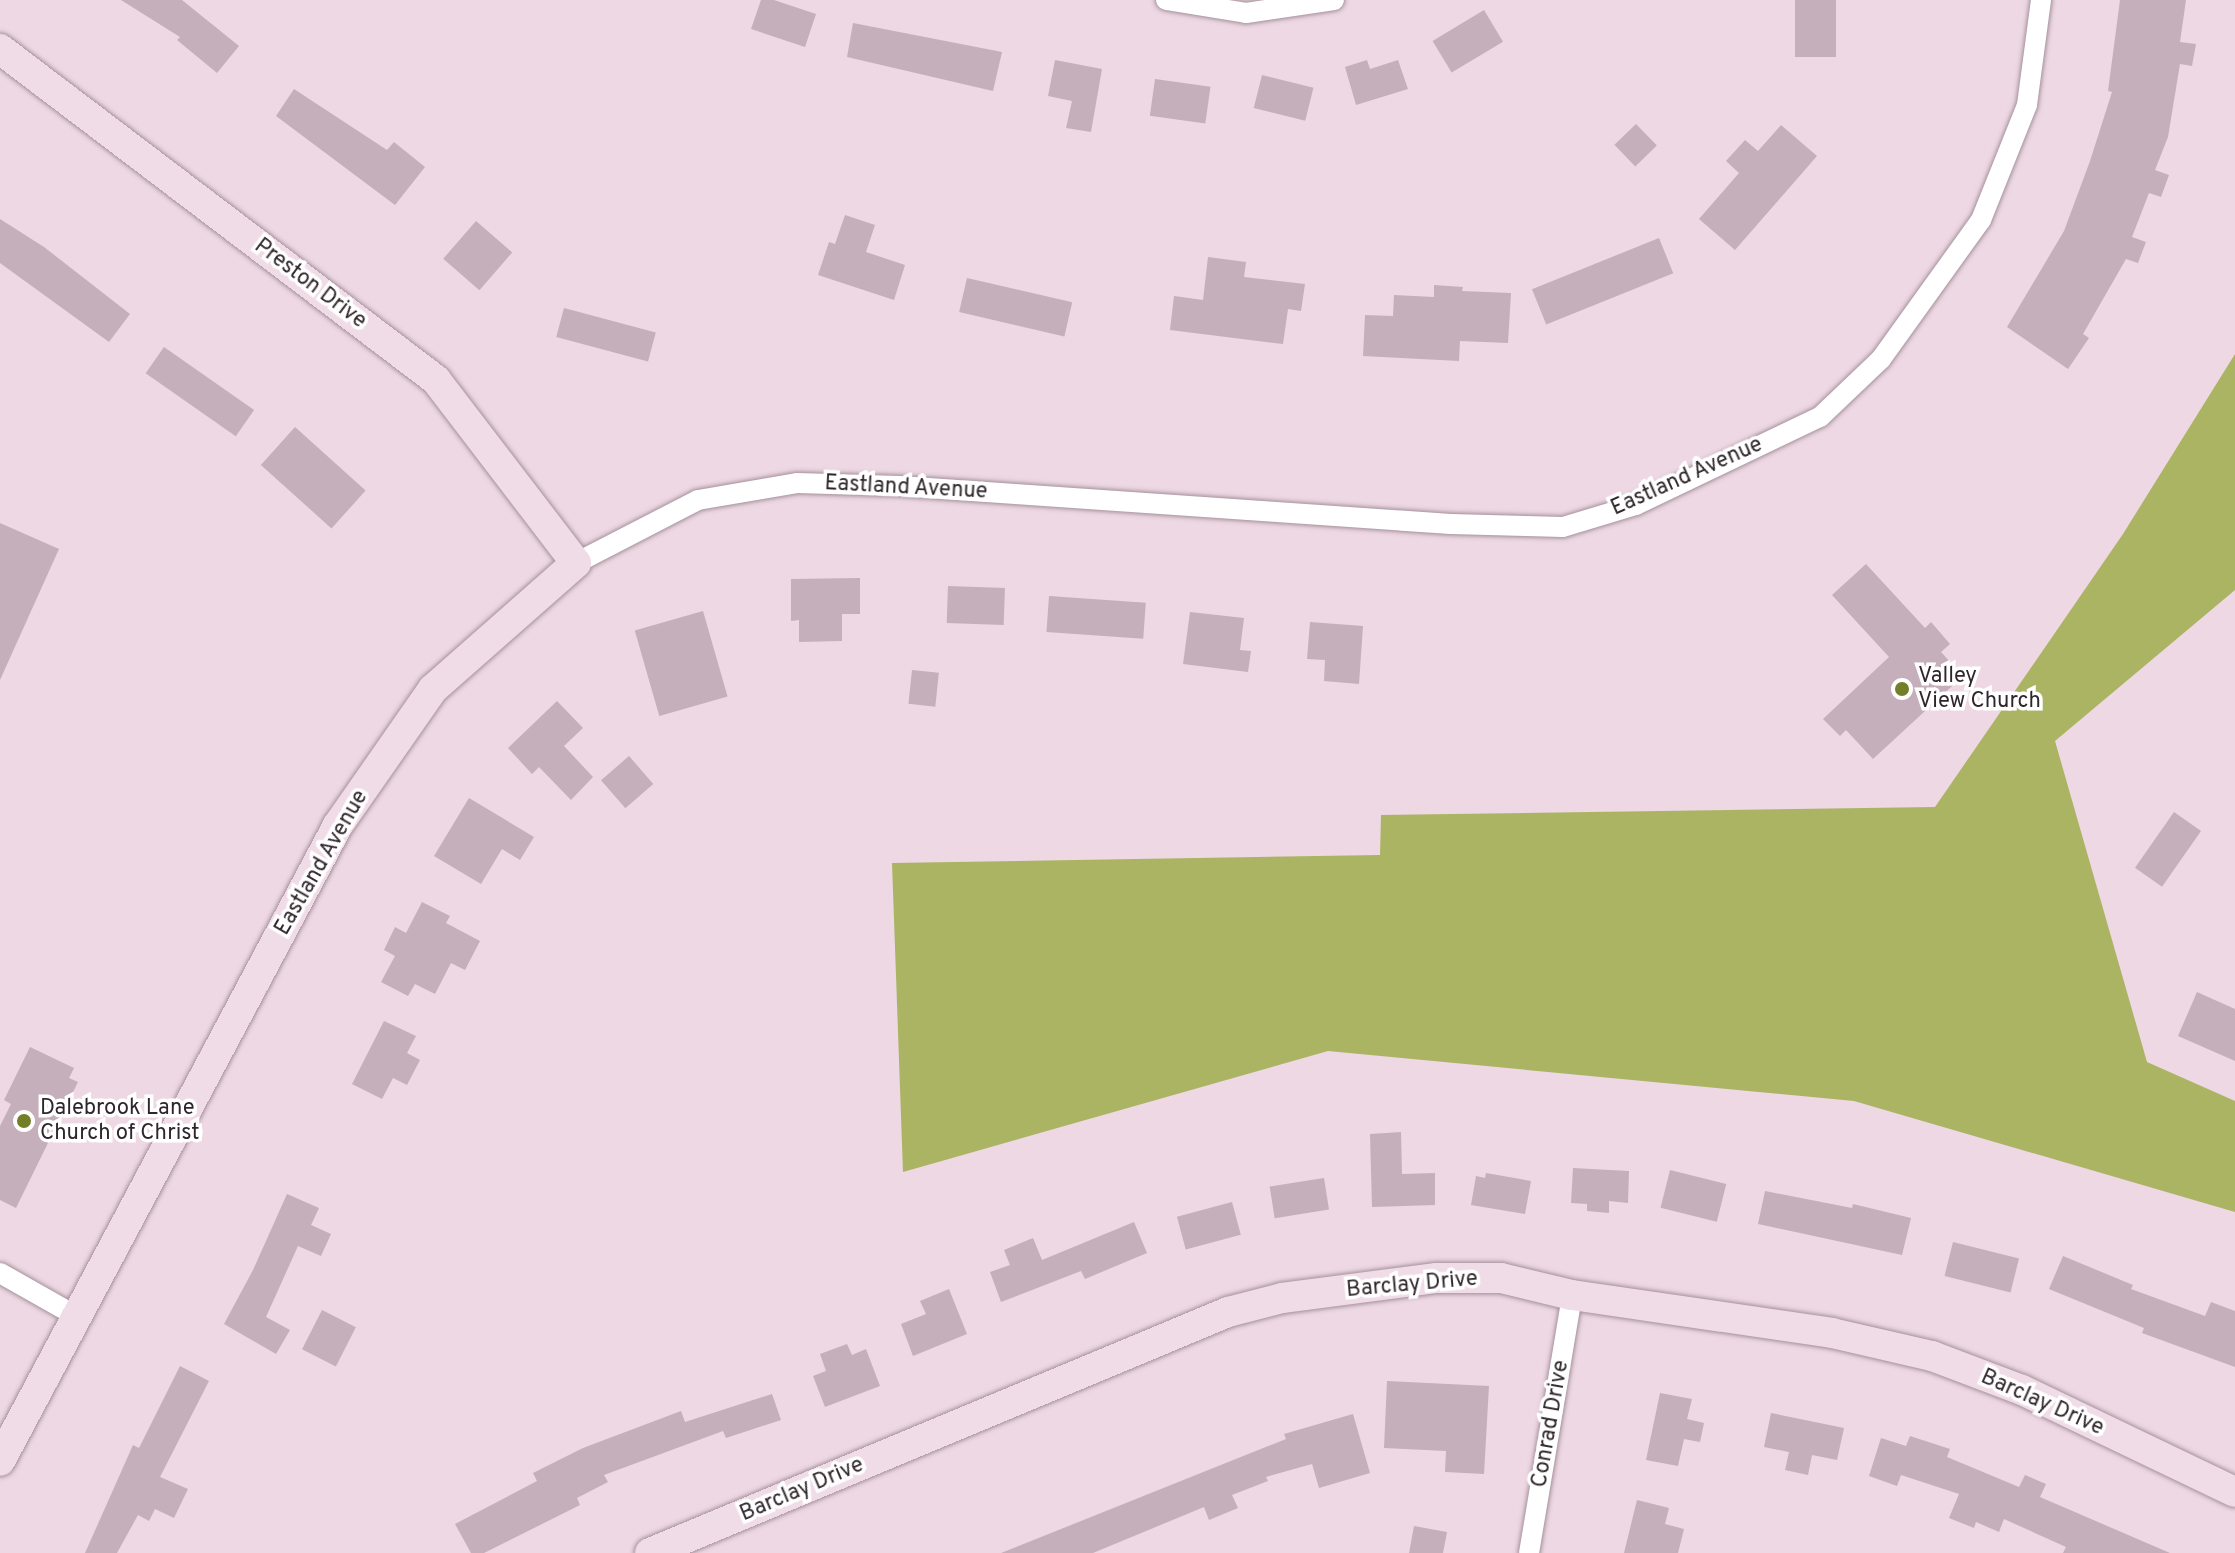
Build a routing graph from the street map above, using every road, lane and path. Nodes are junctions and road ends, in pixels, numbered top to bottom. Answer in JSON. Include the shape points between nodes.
{"nodes":[{"id":1,"x":1166,"y":0,"type":"edge"},
{"id":2,"x":1334,"y":0,"type":"edge"},
{"id":3,"x":2041,"y":0,"type":"edge"},
{"id":4,"x":0,"y":49,"type":"edge"},
{"id":5,"x":576,"y":563,"type":"junction"},
{"id":6,"x":0,"y":1273,"type":"edge"},
{"id":7,"x":1572,"y":1295,"type":"junction"},
{"id":8,"x":76,"y":1316,"type":"junction"},
{"id":9,"x":0,"y":1461,"type":"edge"},
{"id":10,"x":2235,"y":1492,"type":"edge"},
{"id":11,"x":650,"y":1553,"type":"edge"},
{"id":12,"x":1529,"y":1553,"type":"edge"}],
"edges":[{"from":1,"to":2,"type":"street","via":[[1246,13]]},
{"from":3,"to":5,"type":"street","name":"Eastland Avenue","via":[[2027,105],[1981,220],[1881,359],[1820,417],[1636,505],[1563,527],[797,483],[698,500]]},
{"from":4,"to":5,"type":"street","name":"Preston Drive","via":[[436,380]]},
{"from":5,"to":8,"type":"street","name":"Eastland Avenue","via":[[433,689],[338,825]]},
{"from":6,"to":8,"type":"street"},
{"from":7,"to":10,"type":"street","name":"Barclay Drive","via":[[1832,1333],[1932,1356],[2022,1390]]},
{"from":7,"to":11,"type":"street","name":"Barclay Drive","via":[[1501,1278],[1437,1278],[1282,1298],[1228,1312]]},
{"from":7,"to":12,"type":"street","name":"Conrad Drive"},
{"from":8,"to":9,"type":"street","name":"Eastland Avenue"}]}
